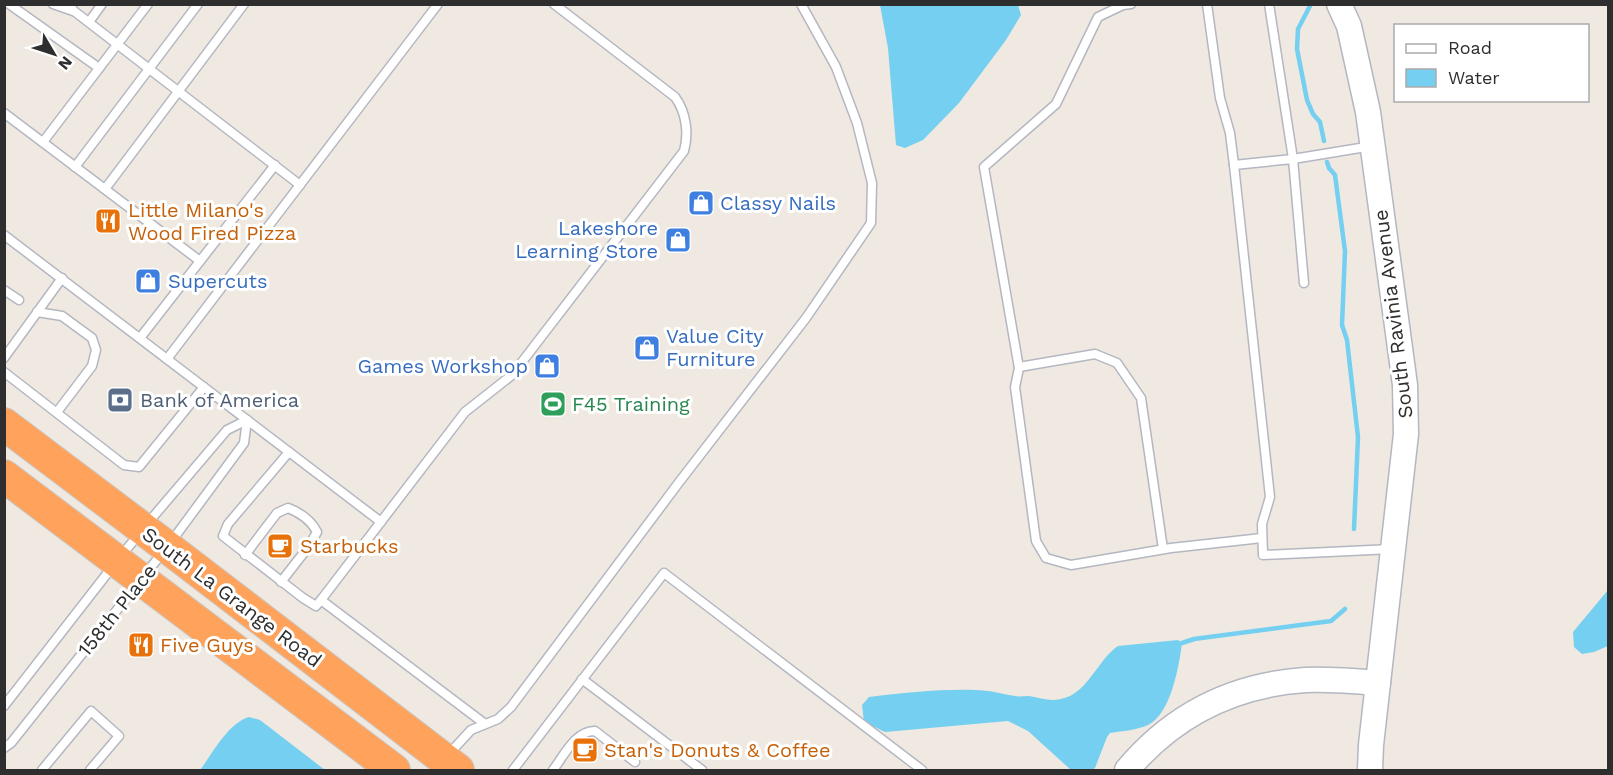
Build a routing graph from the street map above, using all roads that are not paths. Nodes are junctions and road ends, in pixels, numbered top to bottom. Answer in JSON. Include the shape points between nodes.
{"nodes":[{"id":1,"x":9,"y":4,"type":"edge"},
{"id":2,"x":53,"y":4,"type":"edge"},
{"id":3,"x":102,"y":4,"type":"edge"},
{"id":4,"x":148,"y":4,"type":"edge"},
{"id":5,"x":198,"y":4,"type":"edge"},
{"id":6,"x":244,"y":4,"type":"edge"},
{"id":7,"x":438,"y":4,"type":"edge"},
{"id":8,"x":554,"y":4,"type":"edge"},
{"id":9,"x":801,"y":4,"type":"edge"},
{"id":10,"x":1131,"y":4,"type":"edge"},
{"id":11,"x":1207,"y":4,"type":"edge"},
{"id":12,"x":1269,"y":4,"type":"edge"},
{"id":13,"x":1339,"y":4,"type":"edge"},
{"id":14,"x":72,"y":8,"type":"edge"},
{"id":15,"x":89,"y":22,"type":"junction"},
{"id":16,"x":117,"y":44,"type":"junction"},
{"id":17,"x":99,"y":68,"type":"junction"},
{"id":18,"x":149,"y":68,"type":"junction"},
{"id":19,"x":178,"y":91,"type":"junction"},
{"id":20,"x":4,"y":113,"type":"edge"},
{"id":21,"x":43,"y":142,"type":"junction"},
{"id":22,"x":1372,"y":146,"type":"junction"},
{"id":23,"x":1293,"y":159,"type":"junction"},
{"id":24,"x":275,"y":165,"type":"junction"},
{"id":25,"x":1234,"y":165,"type":"junction"},
{"id":26,"x":75,"y":167,"type":"junction"},
{"id":27,"x":300,"y":185,"type":"junction"},
{"id":28,"x":105,"y":189,"type":"junction"},
{"id":29,"x":4,"y":235,"type":"edge"},
{"id":30,"x":200,"y":261,"type":"junction"},
{"id":31,"x":62,"y":278,"type":"junction"},
{"id":32,"x":1304,"y":283,"type":"dead end"},
{"id":33,"x":4,"y":290,"type":"edge"},
{"id":34,"x":19,"y":300,"type":"dead end"},
{"id":35,"x":37,"y":312,"type":"junction"},
{"id":36,"x":140,"y":338,"type":"junction"},
{"id":37,"x":4,"y":358,"type":"edge"},
{"id":38,"x":167,"y":359,"type":"junction"},
{"id":39,"x":1019,"y":367,"type":"junction"},
{"id":40,"x":4,"y":372,"type":"edge"},
{"id":41,"x":204,"y":387,"type":"junction"},
{"id":42,"x":57,"y":412,"type":"junction"},
{"id":43,"x":247,"y":420,"type":"junction"},
{"id":44,"x":4,"y":424,"type":"edge"},
{"id":45,"x":289,"y":452,"type":"junction"},
{"id":46,"x":4,"y":476,"type":"edge"},
{"id":47,"x":381,"y":522,"type":"junction"},
{"id":48,"x":1262,"y":537,"type":"junction"},
{"id":49,"x":155,"y":538,"type":"junction"},
{"id":50,"x":1163,"y":549,"type":"junction"},
{"id":51,"x":1393,"y":549,"type":"junction"},
{"id":52,"x":245,"y":555,"type":"junction"},
{"id":53,"x":128,"y":571,"type":"junction"},
{"id":54,"x":281,"y":582,"type":"junction"},
{"id":55,"x":321,"y":600,"type":"junction"},
{"id":56,"x":582,"y":679,"type":"junction"},
{"id":57,"x":1378,"y":683,"type":"junction"},
{"id":58,"x":4,"y":706,"type":"edge"},
{"id":59,"x":485,"y":724,"type":"junction"},
{"id":60,"x":4,"y":747,"type":"edge"},
{"id":61,"x":635,"y":762,"type":"dead end"},
{"id":62,"x":451,"y":765,"type":"edge"},
{"id":63,"x":45,"y":767,"type":"edge"},
{"id":64,"x":57,"y":771,"type":"edge"},
{"id":65,"x":90,"y":771,"type":"edge"},
{"id":66,"x":394,"y":771,"type":"edge"},
{"id":67,"x":513,"y":771,"type":"edge"},
{"id":68,"x":553,"y":771,"type":"edge"},
{"id":69,"x":702,"y":771,"type":"edge"},
{"id":70,"x":922,"y":771,"type":"edge"},
{"id":71,"x":1127,"y":771,"type":"edge"},
{"id":72,"x":1370,"y":771,"type":"edge"}],
"edges":[{"from":1,"to":17,"type":"lane"},
{"from":2,"to":14,"type":"lane"},
{"from":3,"to":15,"type":"lane"},
{"from":4,"to":16,"type":"lane"},
{"from":5,"to":18,"type":"lane"},
{"from":6,"to":19,"type":"lane"},
{"from":7,"to":27,"type":"lane"},
{"from":8,"to":47,"type":"lane","via":[[675,97],[685,120],[684,151],[512,375],[465,412]]},
{"from":9,"to":59,"type":"lane","via":[[836,67],[857,123],[872,183],[871,223],[806,318],[511,707]]},
{"from":10,"to":39,"type":"lane","via":[[1098,17],[1056,104],[984,167]]},
{"from":11,"to":25,"type":"lane"},
{"from":12,"to":23,"type":"lane"},
{"from":13,"to":22,"type":"street","name":"South Ravinia Avenue","via":[[1349,26]]},
{"from":14,"to":15,"type":"lane"},
{"from":15,"to":16,"type":"lane"},
{"from":16,"to":17,"type":"lane"},
{"from":16,"to":18,"type":"lane"},
{"from":17,"to":21,"type":"lane"},
{"from":18,"to":19,"type":"lane"},
{"from":18,"to":26,"type":"lane"},
{"from":19,"to":24,"type":"lane"},
{"from":19,"to":28,"type":"lane"},
{"from":20,"to":21,"type":"lane"},
{"from":21,"to":26,"type":"lane"},
{"from":22,"to":23,"type":"lane"},
{"from":22,"to":51,"type":"street","name":"South Ravinia Avenue","via":[[1405,385],[1406,434]]},
{"from":23,"to":25,"type":"lane"},
{"from":23,"to":32,"type":"lane"},
{"from":24,"to":27,"type":"lane"},
{"from":24,"to":30,"type":"lane"},
{"from":25,"to":48,"type":"lane","via":[[1270,497]]},
{"from":26,"to":28,"type":"lane"},
{"from":27,"to":38,"type":"lane"},
{"from":28,"to":30,"type":"lane"},
{"from":29,"to":31,"type":"lane"},
{"from":30,"to":36,"type":"lane"},
{"from":31,"to":35,"type":"lane"},
{"from":31,"to":36,"type":"lane"},
{"from":33,"to":34,"type":"lane"},
{"from":35,"to":37,"type":"lane"},
{"from":35,"to":42,"type":"lane","via":[[62,316],[92,338],[96,350],[92,366]]},
{"from":36,"to":38,"type":"lane"},
{"from":38,"to":41,"type":"lane"},
{"from":39,"to":50,"type":"lane","via":[[1095,354],[1117,363],[1141,398]]},
{"from":39,"to":50,"type":"lane","via":[[1015,387],[1034,529],[1046,558],[1071,565]]},
{"from":40,"to":42,"type":"lane"},
{"from":41,"to":42,"type":"lane","via":[[139,467],[124,465]]},
{"from":41,"to":43,"type":"lane"},
{"from":43,"to":45,"type":"lane"},
{"from":43,"to":49,"type":"lane","name":"158th Place","via":[[227,430]]},
{"from":43,"to":49,"type":"lane","name":"158th Place","via":[[244,443]]},
{"from":44,"to":49,"type":"highway","name":"South La Grange Road"},
{"from":45,"to":47,"type":"lane"},
{"from":45,"to":52,"type":"lane","via":[[228,524],[223,536]]},
{"from":46,"to":53,"type":"highway"},
{"from":47,"to":55,"type":"lane"},
{"from":48,"to":50,"type":"lane"},
{"from":48,"to":51,"type":"lane","via":[[1263,555]]},
{"from":49,"to":53,"type":"lane","name":"158th Place"},
{"from":49,"to":53,"type":"lane","name":"158th Place"},
{"from":49,"to":62,"type":"highway","name":"South La Grange Road"},
{"from":51,"to":57,"type":"street","name":"South Ravinia Avenue"},
{"from":52,"to":54,"type":"lane"},
{"from":52,"to":54,"type":"lane","via":[[277,513],[288,508],[297,511],[317,532]]},
{"from":53,"to":58,"type":"lane","name":"158th Place"},
{"from":53,"to":60,"type":"lane","name":"158th Place","via":[[11,743]]},
{"from":53,"to":66,"type":"highway"},
{"from":54,"to":55,"type":"lane","via":[[316,606]]},
{"from":55,"to":59,"type":"lane"},
{"from":56,"to":67,"type":"lane"},
{"from":56,"to":69,"type":"lane"},
{"from":56,"to":70,"type":"lane","via":[[664,573]]},
{"from":57,"to":71,"type":"street","via":[[1307,680],[1257,687],[1228,696],[1165,732]]},
{"from":57,"to":72,"type":"street","name":"South Ravinia Avenue"},
{"from":59,"to":62,"type":"lane","via":[[471,730]]},
{"from":61,"to":68,"type":"lane","via":[[595,731],[588,730]]},
{"from":63,"to":64,"type":"lane"},
{"from":63,"to":65,"type":"lane","via":[[91,711],[119,736]]}]}
